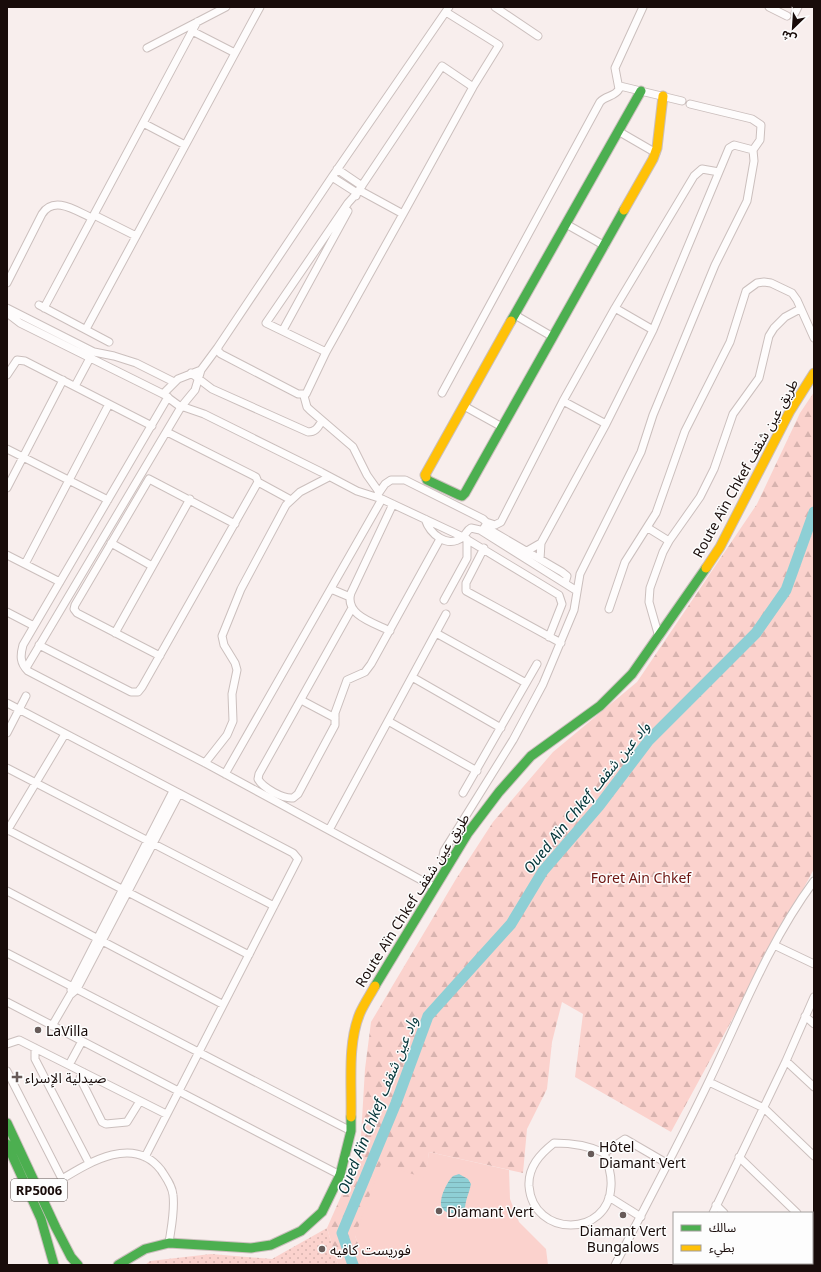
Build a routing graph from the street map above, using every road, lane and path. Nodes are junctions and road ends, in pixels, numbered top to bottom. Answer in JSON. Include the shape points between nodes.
{"nodes":[{"id":1,"x":226,"y":7,"type":"edge"},
{"id":2,"x":260,"y":7,"type":"edge"},
{"id":3,"x":495,"y":7,"type":"edge"},
{"id":4,"x":643,"y":7,"type":"edge"},
{"id":5,"x":769,"y":7,"type":"edge"},
{"id":6,"x":448,"y":9,"type":"edge"},
{"id":7,"x":787,"y":16,"type":"dead end"},
{"id":8,"x":197,"y":22,"type":"junction"},
{"id":9,"x":192,"y":30,"type":"junction"},
{"id":10,"x":538,"y":36,"type":"dead end"},
{"id":11,"x":147,"y":48,"type":"dead end"},
{"id":12,"x":235,"y":53,"type":"junction"},
{"id":13,"x":620,"y":86,"type":"junction"},
{"id":14,"x":473,"y":87,"type":"junction"},
{"id":15,"x":641,"y":91,"type":"junction"},
{"id":16,"x":663,"y":96,"type":"junction"},
{"id":17,"x":682,"y":101,"type":"dead end"},
{"id":18,"x":690,"y":104,"type":"dead end"},
{"id":19,"x":143,"y":123,"type":"junction"},
{"id":20,"x":618,"y":131,"type":"junction"},
{"id":21,"x":185,"y":145,"type":"junction"},
{"id":22,"x":753,"y":150,"type":"junction"},
{"id":23,"x":656,"y":153,"type":"junction"},
{"id":24,"x":338,"y":169,"type":"junction"},
{"id":25,"x":719,"y":172,"type":"junction"},
{"id":26,"x":332,"y":177,"type":"junction"},
{"id":27,"x":359,"y":190,"type":"junction"},
{"id":28,"x":403,"y":214,"type":"junction"},
{"id":29,"x":93,"y":216,"type":"junction"},
{"id":30,"x":566,"y":224,"type":"junction"},
{"id":31,"x":136,"y":236,"type":"junction"},
{"id":32,"x":605,"y":246,"type":"junction"},
{"id":33,"x":7,"y":283,"type":"edge"},
{"id":34,"x":7,"y":308,"type":"edge"},
{"id":35,"x":615,"y":308,"type":"junction"},
{"id":36,"x":800,"y":309,"type":"junction"},
{"id":37,"x":7,"y":313,"type":"edge"},
{"id":38,"x":515,"y":315,"type":"junction"},
{"id":39,"x":86,"y":329,"type":"junction"},
{"id":40,"x":283,"y":330,"type":"junction"},
{"id":41,"x":653,"y":330,"type":"junction"},
{"id":42,"x":553,"y":337,"type":"junction"},
{"id":43,"x":814,"y":338,"type":"edge"},
{"id":44,"x":109,"y":342,"type":"dead end"},
{"id":45,"x":218,"y":347,"type":"junction"},
{"id":46,"x":326,"y":352,"type":"junction"},
{"id":47,"x":90,"y":358,"type":"junction"},
{"id":48,"x":201,"y":370,"type":"junction"},
{"id":49,"x":191,"y":373,"type":"junction"},
{"id":50,"x":814,"y":373,"type":"edge"},
{"id":51,"x":7,"y":375,"type":"edge"},
{"id":52,"x":63,"y":380,"type":"junction"},
{"id":53,"x":199,"y":381,"type":"junction"},
{"id":54,"x":174,"y":382,"type":"junction"},
{"id":55,"x":75,"y":386,"type":"junction"},
{"id":56,"x":442,"y":393,"type":"dead end"},
{"id":57,"x":166,"y":395,"type":"junction"},
{"id":58,"x":304,"y":396,"type":"junction"},
{"id":59,"x":563,"y":401,"type":"junction"},
{"id":60,"x":108,"y":404,"type":"junction"},
{"id":61,"x":464,"y":406,"type":"junction"},
{"id":62,"x":181,"y":407,"type":"junction"},
{"id":63,"x":322,"y":421,"type":"junction"},
{"id":64,"x":606,"y":424,"type":"junction"},
{"id":65,"x":152,"y":426,"type":"junction"},
{"id":66,"x":502,"y":428,"type":"junction"},
{"id":67,"x":167,"y":432,"type":"junction"},
{"id":68,"x":7,"y":449,"type":"edge"},
{"id":69,"x":23,"y":458,"type":"junction"},
{"id":70,"x":329,"y":477,"type":"junction"},
{"id":71,"x":69,"y":481,"type":"junction"},
{"id":72,"x":258,"y":482,"type":"junction"},
{"id":73,"x":7,"y":488,"type":"edge"},
{"id":74,"x":444,"y":488,"type":"junction"},
{"id":75,"x":379,"y":496,"type":"junction"},
{"id":76,"x":440,"y":497,"type":"junction"},
{"id":77,"x":190,"y":499,"type":"junction"},
{"id":78,"x":108,"y":500,"type":"junction"},
{"id":79,"x":291,"y":500,"type":"junction"},
{"id":80,"x":393,"y":504,"type":"junction"},
{"id":81,"x":425,"y":519,"type":"junction"},
{"id":82,"x":235,"y":524,"type":"junction"},
{"id":83,"x":484,"y":527,"type":"junction"},
{"id":84,"x":648,"y":528,"type":"junction"},
{"id":85,"x":465,"y":538,"type":"junction"},
{"id":86,"x":440,"y":539,"type":"junction"},
{"id":87,"x":669,"y":541,"type":"junction"},
{"id":88,"x":111,"y":543,"type":"junction"},
{"id":89,"x":541,"y":543,"type":"junction"},
{"id":90,"x":484,"y":548,"type":"junction"},
{"id":91,"x":527,"y":551,"type":"junction"},
{"id":92,"x":7,"y":555,"type":"edge"},
{"id":93,"x":540,"y":559,"type":"junction"},
{"id":94,"x":25,"y":564,"type":"junction"},
{"id":95,"x":152,"y":566,"type":"junction"},
{"id":96,"x":60,"y":582,"type":"junction"},
{"id":97,"x":566,"y":583,"type":"junction"},
{"id":98,"x":331,"y":590,"type":"junction"},
{"id":99,"x":577,"y":591,"type":"junction"},
{"id":100,"x":350,"y":597,"type":"junction"},
{"id":101,"x":444,"y":600,"type":"dead end"},
{"id":102,"x":352,"y":608,"type":"junction"},
{"id":103,"x":609,"y":609,"type":"dead end"},
{"id":104,"x":7,"y":612,"type":"edge"},
{"id":105,"x":446,"y":614,"type":"dead end"},
{"id":106,"x":34,"y":626,"type":"junction"},
{"id":107,"x":390,"y":631,"type":"junction"},
{"id":108,"x":115,"y":633,"type":"junction"},
{"id":109,"x":436,"y":633,"type":"junction"},
{"id":110,"x":549,"y":637,"type":"junction"},
{"id":111,"x":659,"y":637,"type":"junction"},
{"id":112,"x":561,"y":643,"type":"junction"},
{"id":113,"x":40,"y":645,"type":"junction"},
{"id":114,"x":160,"y":656,"type":"junction"},
{"id":115,"x":537,"y":664,"type":"dead end"},
{"id":116,"x":26,"y":668,"type":"junction"},
{"id":117,"x":412,"y":677,"type":"junction"},
{"id":118,"x":526,"y":683,"type":"junction"},
{"id":119,"x":26,"y":696,"type":"dead end"},
{"id":120,"x":301,"y":700,"type":"junction"},
{"id":121,"x":7,"y":703,"type":"edge"},
{"id":122,"x":19,"y":709,"type":"junction"},
{"id":123,"x":335,"y":718,"type":"junction"},
{"id":124,"x":388,"y":720,"type":"junction"},
{"id":125,"x":501,"y":728,"type":"junction"},
{"id":126,"x":7,"y":733,"type":"edge"},
{"id":127,"x":65,"y":734,"type":"junction"},
{"id":128,"x":204,"y":763,"type":"junction"},
{"id":129,"x":7,"y":768,"type":"edge"},
{"id":130,"x":476,"y":770,"type":"junction"},
{"id":131,"x":225,"y":774,"type":"junction"},
{"id":132,"x":36,"y":783,"type":"junction"},
{"id":133,"x":274,"y":791,"type":"junction"},
{"id":134,"x":176,"y":792,"type":"junction"},
{"id":135,"x":463,"y":793,"type":"dead end"},
{"id":136,"x":270,"y":799,"type":"junction"},
{"id":137,"x":329,"y":830,"type":"junction"},
{"id":138,"x":7,"y":831,"type":"edge"},
{"id":139,"x":150,"y":842,"type":"junction"},
{"id":140,"x":450,"y":862,"type":"junction"},
{"id":141,"x":814,"y":881,"type":"edge"},
{"id":142,"x":434,"y":887,"type":"junction"},
{"id":143,"x":7,"y":891,"type":"edge"},
{"id":144,"x":124,"y":892,"type":"junction"},
{"id":145,"x":274,"y":906,"type":"junction"},
{"id":146,"x":99,"y":940,"type":"junction"},
{"id":147,"x":774,"y":945,"type":"junction"},
{"id":148,"x":7,"y":953,"type":"edge"},
{"id":149,"x":249,"y":955,"type":"junction"},
{"id":150,"x":814,"y":964,"type":"edge"},
{"id":151,"x":74,"y":988,"type":"junction"},
{"id":152,"x":814,"y":997,"type":"edge"},
{"id":153,"x":7,"y":1002,"type":"edge"},
{"id":154,"x":222,"y":1004,"type":"junction"},
{"id":155,"x":805,"y":1016,"type":"junction"},
{"id":156,"x":814,"y":1024,"type":"edge"},
{"id":157,"x":52,"y":1026,"type":"junction"},
{"id":158,"x":82,"y":1041,"type":"junction"},
{"id":159,"x":7,"y":1044,"type":"edge"},
{"id":160,"x":35,"y":1048,"type":"junction"},
{"id":161,"x":198,"y":1053,"type":"junction"},
{"id":162,"x":786,"y":1061,"type":"junction"},
{"id":163,"x":69,"y":1065,"type":"junction"},
{"id":164,"x":7,"y":1071,"type":"edge"},
{"id":165,"x":82,"y":1072,"type":"junction"},
{"id":166,"x":709,"y":1082,"type":"junction"},
{"id":167,"x":814,"y":1087,"type":"edge"},
{"id":168,"x":178,"y":1091,"type":"junction"},
{"id":169,"x":140,"y":1101,"type":"junction"},
{"id":170,"x":764,"y":1108,"type":"junction"},
{"id":171,"x":166,"y":1114,"type":"junction"},
{"id":172,"x":7,"y":1123,"type":"edge"},
{"id":173,"x":351,"y":1132,"type":"junction"},
{"id":174,"x":7,"y":1144,"type":"edge"},
{"id":175,"x":604,"y":1153,"type":"junction"},
{"id":176,"x":814,"y":1156,"type":"edge"},
{"id":177,"x":145,"y":1157,"type":"junction"},
{"id":178,"x":739,"y":1157,"type":"junction"},
{"id":179,"x":89,"y":1163,"type":"junction"},
{"id":180,"x":668,"y":1164,"type":"junction"},
{"id":181,"x":340,"y":1175,"type":"junction"},
{"id":182,"x":609,"y":1197,"type":"junction"},
{"id":183,"x":716,"y":1205,"type":"junction"},
{"id":184,"x":712,"y":1212,"type":"edge"},
{"id":185,"x":723,"y":1212,"type":"edge"},
{"id":186,"x":796,"y":1212,"type":"edge"},
{"id":187,"x":641,"y":1217,"type":"junction"},
{"id":188,"x":170,"y":1244,"type":"junction"},
{"id":189,"x":54,"y":1265,"type":"edge"},
{"id":190,"x":78,"y":1265,"type":"edge"},
{"id":191,"x":118,"y":1265,"type":"edge"},
{"id":192,"x":615,"y":1265,"type":"edge"}],
"edges":[{"from":1,"to":8,"type":"street"},
{"from":2,"to":12,"type":"street"},
{"from":3,"to":10,"type":"street"},
{"from":4,"to":13,"type":"street","via":[[615,68]]},
{"from":5,"to":7,"type":"street"},
{"from":6,"to":14,"type":"street","via":[[499,45]]},
{"from":6,"to":24,"type":"street"},
{"from":8,"to":9,"type":"street"},
{"from":8,"to":11,"type":"street"},
{"from":9,"to":12,"type":"street"},
{"from":9,"to":19,"type":"street"},
{"from":12,"to":21,"type":"street"},
{"from":13,"to":15,"type":"street"},
{"from":13,"to":56,"type":"street","via":[[617,93],[600,102]]},
{"from":14,"to":27,"type":"street","via":[[442,66]]},
{"from":14,"to":28,"type":"street"},
{"from":15,"to":16,"type":"street"},
{"from":15,"to":20,"type":"main road"},
{"from":16,"to":17,"type":"street"},
{"from":16,"to":23,"type":"main road"},
{"from":18,"to":22,"type":"street","via":[[758,121],[762,133],[759,143]]},
{"from":19,"to":21,"type":"street"},
{"from":19,"to":29,"type":"street"},
{"from":20,"to":23,"type":"street"},
{"from":20,"to":30,"type":"main road"},
{"from":21,"to":31,"type":"street"},
{"from":22,"to":25,"type":"street","via":[[731,146]]},
{"from":22,"to":99,"type":"street","via":[[754,161],[747,201],[715,265],[653,415],[641,452],[581,571]]},
{"from":23,"to":32,"type":"main road"},
{"from":24,"to":26,"type":"street"},
{"from":24,"to":27,"type":"street"},
{"from":25,"to":35,"type":"street","via":[[702,169],[697,172]]},
{"from":25,"to":41,"type":"street"},
{"from":26,"to":27,"type":"street"},
{"from":26,"to":45,"type":"street"},
{"from":27,"to":28,"type":"street"},
{"from":27,"to":40,"type":"street"},
{"from":27,"to":40,"type":"street","via":[[266,323]]},
{"from":28,"to":46,"type":"street"},
{"from":29,"to":31,"type":"street"},
{"from":29,"to":33,"type":"street","via":[[58,204],[49,206],[42,214]]},
{"from":29,"to":39,"type":"street","via":[[42,306]]},
{"from":30,"to":32,"type":"street"},
{"from":30,"to":38,"type":"main road"},
{"from":31,"to":39,"type":"street"},
{"from":32,"to":42,"type":"main road"},
{"from":34,"to":54,"type":"street","via":[[94,352],[136,363]]},
{"from":35,"to":41,"type":"street"},
{"from":35,"to":59,"type":"street"},
{"from":36,"to":43,"type":"street"},
{"from":36,"to":84,"type":"street","via":[[792,293],[771,283],[757,283],[746,291],[730,342],[685,431],[664,495]]},
{"from":36,"to":87,"type":"street","via":[[785,317],[769,336],[759,378],[733,414],[708,482]]},
{"from":37,"to":47,"type":"street","via":[[20,323]]},
{"from":38,"to":42,"type":"street"},
{"from":38,"to":61,"type":"main road"},
{"from":39,"to":44,"type":"street"},
{"from":40,"to":46,"type":"street"},
{"from":41,"to":64,"type":"street"},
{"from":42,"to":66,"type":"main road"},
{"from":45,"to":48,"type":"street"},
{"from":45,"to":58,"type":"street","via":[[221,354]]},
{"from":46,"to":58,"type":"street"},
{"from":47,"to":55,"type":"street"},
{"from":47,"to":57,"type":"street"},
{"from":48,"to":49,"type":"street"},
{"from":48,"to":53,"type":"street"},
{"from":49,"to":53,"type":"street"},
{"from":49,"to":54,"type":"street"},
{"from":50,"to":111,"type":"main road","name":"Route Aïn Chkef طريق عين شقف","via":[[790,411],[720,547]]},
{"from":51,"to":52,"type":"street","via":[[14,362],[21,359]]},
{"from":52,"to":55,"type":"street"},
{"from":52,"to":69,"type":"street"},
{"from":53,"to":62,"type":"street","via":[[192,395]]},
{"from":53,"to":63,"type":"street","via":[[308,432],[317,429]]},
{"from":54,"to":57,"type":"street"},
{"from":55,"to":60,"type":"street"},
{"from":57,"to":62,"type":"street"},
{"from":57,"to":65,"type":"street"},
{"from":58,"to":63,"type":"street","via":[[307,407]]},
{"from":59,"to":64,"type":"street"},
{"from":59,"to":83,"type":"street","via":[[501,522]]},
{"from":60,"to":65,"type":"street"},
{"from":60,"to":71,"type":"street"},
{"from":61,"to":66,"type":"street"},
{"from":61,"to":74,"type":"main road","via":[[425,476],[427,480]]},
{"from":62,"to":67,"type":"street"},
{"from":62,"to":70,"type":"street","via":[[204,414]]},
{"from":63,"to":75,"type":"street","via":[[353,447]]},
{"from":64,"to":89,"type":"street"},
{"from":65,"to":78,"type":"street"},
{"from":66,"to":74,"type":"main road","via":[[464,495]]},
{"from":67,"to":72,"type":"street","via":[[256,478]]},
{"from":67,"to":113,"type":"street"},
{"from":68,"to":69,"type":"street"},
{"from":69,"to":71,"type":"street"},
{"from":69,"to":73,"type":"street"},
{"from":70,"to":75,"type":"street","via":[[357,491]]},
{"from":70,"to":79,"type":"street","via":[[300,492]]},
{"from":71,"to":78,"type":"street"},
{"from":71,"to":94,"type":"street"},
{"from":72,"to":79,"type":"street"},
{"from":72,"to":82,"type":"street"},
{"from":74,"to":76,"type":"street"},
{"from":75,"to":76,"type":"street","via":[[391,480],[400,479]]},
{"from":75,"to":80,"type":"street"},
{"from":75,"to":98,"type":"street"},
{"from":76,"to":83,"type":"street"},
{"from":77,"to":82,"type":"street"},
{"from":77,"to":88,"type":"street","via":[[149,479]]},
{"from":77,"to":95,"type":"street"},
{"from":78,"to":96,"type":"street"},
{"from":79,"to":128,"type":"street","via":[[279,516],[240,589],[224,632],[224,645],[237,670],[232,694],[233,721],[227,735]]},
{"from":80,"to":81,"type":"street"},
{"from":80,"to":100,"type":"street"},
{"from":81,"to":85,"type":"street"},
{"from":81,"to":86,"type":"street","via":[[431,532]]},
{"from":82,"to":114,"type":"street"},
{"from":83,"to":85,"type":"street","via":[[471,528]]},
{"from":83,"to":91,"type":"street"},
{"from":83,"to":97,"type":"street"},
{"from":84,"to":87,"type":"street"},
{"from":84,"to":103,"type":"street","via":[[625,562]]},
{"from":85,"to":86,"type":"street","via":[[450,541]]},
{"from":85,"to":90,"type":"street"},
{"from":85,"to":101,"type":"street","via":[[467,558]]},
{"from":86,"to":107,"type":"street"},
{"from":87,"to":111,"type":"street","via":[[656,570],[649,602]]},
{"from":88,"to":95,"type":"street"},
{"from":88,"to":108,"type":"street","via":[[74,610]]},
{"from":89,"to":91,"type":"street"},
{"from":89,"to":93,"type":"street"},
{"from":90,"to":110,"type":"street","via":[[559,595],[562,604]]},
{"from":90,"to":110,"type":"street","via":[[466,583],[466,591]]},
{"from":91,"to":93,"type":"street"},
{"from":92,"to":94,"type":"street"},
{"from":93,"to":97,"type":"street","via":[[565,574]]},
{"from":94,"to":96,"type":"street"},
{"from":95,"to":108,"type":"street"},
{"from":96,"to":106,"type":"street"},
{"from":97,"to":99,"type":"street"},
{"from":98,"to":100,"type":"street"},
{"from":98,"to":131,"type":"street"},
{"from":99,"to":112,"type":"street","via":[[574,610]]},
{"from":100,"to":102,"type":"street"},
{"from":102,"to":107,"type":"street","via":[[358,614]]},
{"from":102,"to":120,"type":"street"},
{"from":104,"to":106,"type":"street"},
{"from":105,"to":109,"type":"street"},
{"from":106,"to":116,"type":"street","via":[[22,645],[21,654]]},
{"from":107,"to":123,"type":"street","via":[[368,669],[347,680]]},
{"from":108,"to":114,"type":"street"},
{"from":109,"to":117,"type":"street"},
{"from":109,"to":118,"type":"street"},
{"from":110,"to":112,"type":"street"},
{"from":111,"to":140,"type":"main road","name":"Route Aïn Chkef طريق عين شقف","via":[[632,674],[611,696],[522,765],[468,833]]},
{"from":112,"to":140,"type":"street","via":[[544,684],[523,724],[444,851],[443,856]]},
{"from":113,"to":114,"type":"street","via":[[134,693],[140,690]]},
{"from":113,"to":116,"type":"street"},
{"from":115,"to":118,"type":"street"},
{"from":116,"to":128,"type":"street"},
{"from":117,"to":124,"type":"street"},
{"from":117,"to":125,"type":"street"},
{"from":118,"to":125,"type":"street"},
{"from":119,"to":122,"type":"street"},
{"from":120,"to":123,"type":"street"},
{"from":120,"to":133,"type":"street","via":[[259,774],[260,782]]},
{"from":121,"to":122,"type":"street"},
{"from":122,"to":126,"type":"street"},
{"from":122,"to":127,"type":"street"},
{"from":123,"to":133,"type":"street","via":[[335,725],[296,797],[291,799]]},
{"from":124,"to":130,"type":"street"},
{"from":124,"to":137,"type":"street"},
{"from":125,"to":130,"type":"street"},
{"from":127,"to":132,"type":"street"},
{"from":127,"to":134,"type":"street"},
{"from":128,"to":131,"type":"street"},
{"from":129,"to":132,"type":"street"},
{"from":130,"to":135,"type":"street"},
{"from":131,"to":136,"type":"street"},
{"from":132,"to":138,"type":"street"},
{"from":132,"to":139,"type":"street"},
{"from":133,"to":136,"type":"street"},
{"from":134,"to":139,"type":"street"},
{"from":134,"to":145,"type":"street","via":[[297,856],[297,863]]},
{"from":136,"to":137,"type":"street"},
{"from":137,"to":142,"type":"street"},
{"from":138,"to":144,"type":"street"},
{"from":139,"to":144,"type":"street"},
{"from":139,"to":145,"type":"street"},
{"from":140,"to":142,"type":"main road","name":"Route Aïn Chkef طريق عين شقف"},
{"from":141,"to":147,"type":"street"},
{"from":142,"to":173,"type":"main road","name":"Route Aïn Chkef طريق عين شقف","via":[[360,1014],[352,1055]]},
{"from":143,"to":146,"type":"street"},
{"from":144,"to":146,"type":"street"},
{"from":144,"to":149,"type":"street"},
{"from":145,"to":149,"type":"street"},
{"from":146,"to":151,"type":"street"},
{"from":146,"to":154,"type":"street"},
{"from":147,"to":150,"type":"street"},
{"from":147,"to":166,"type":"street","via":[[746,998]]},
{"from":148,"to":151,"type":"street"},
{"from":149,"to":154,"type":"street"},
{"from":151,"to":157,"type":"street"},
{"from":151,"to":161,"type":"street"},
{"from":152,"to":155,"type":"street"},
{"from":153,"to":157,"type":"street"},
{"from":154,"to":161,"type":"street"},
{"from":155,"to":156,"type":"street"},
{"from":155,"to":162,"type":"street"},
{"from":157,"to":158,"type":"street"},
{"from":158,"to":163,"type":"street"},
{"from":158,"to":168,"type":"street"},
{"from":159,"to":160,"type":"street","via":[[19,1040]]},
{"from":160,"to":163,"type":"street"},
{"from":160,"to":179,"type":"street","via":[[35,1059]]},
{"from":161,"to":168,"type":"street"},
{"from":161,"to":173,"type":"street"},
{"from":162,"to":167,"type":"street"},
{"from":162,"to":170,"type":"street"},
{"from":163,"to":165,"type":"street"},
{"from":164,"to":179,"type":"street","via":[[62,1179]]},
{"from":165,"to":169,"type":"street"},
{"from":165,"to":169,"type":"street","via":[[80,1078],[102,1122],[106,1124],[128,1122]]},
{"from":166,"to":170,"type":"street"},
{"from":166,"to":180,"type":"street"},
{"from":168,"to":171,"type":"street"},
{"from":168,"to":181,"type":"street"},
{"from":169,"to":171,"type":"street"},
{"from":170,"to":176,"type":"street"},
{"from":170,"to":178,"type":"street"},
{"from":171,"to":177,"type":"street"},
{"from":172,"to":190,"type":"main road","number":"RP5006","via":[[71,1257]]},
{"from":173,"to":181,"type":"main road","name":"Route Aïn Chkef طريق عين شقف"},
{"from":174,"to":189,"type":"main road","number":"RP5006","via":[[40,1217]]},
{"from":175,"to":180,"type":"street","via":[[625,1139]]},
{"from":175,"to":182,"type":"street","via":[[611,1174],[612,1186]]},
{"from":175,"to":182,"type":"street","via":[[576,1144],[554,1144],[537,1158],[531,1170],[530,1192],[539,1212],[560,1224],[571,1225],[583,1224],[600,1214]]},
{"from":177,"to":179,"type":"street","via":[[108,1155]]},
{"from":177,"to":188,"type":"street","via":[[157,1165],[168,1180],[173,1194]]},
{"from":178,"to":183,"type":"street"},
{"from":178,"to":186,"type":"street"},
{"from":180,"to":187,"type":"street"},
{"from":181,"to":188,"type":"main road","name":"Route Aïn Chkef طريق عين شقف","via":[[322,1212],[313,1222],[286,1240],[251,1248]]},
{"from":182,"to":187,"type":"street"},
{"from":183,"to":184,"type":"street"},
{"from":183,"to":185,"type":"street"},
{"from":187,"to":192,"type":"street"},
{"from":188,"to":191,"type":"main road","name":"Route Aïn Chkef طريق عين شقف","via":[[145,1249]]}]}
